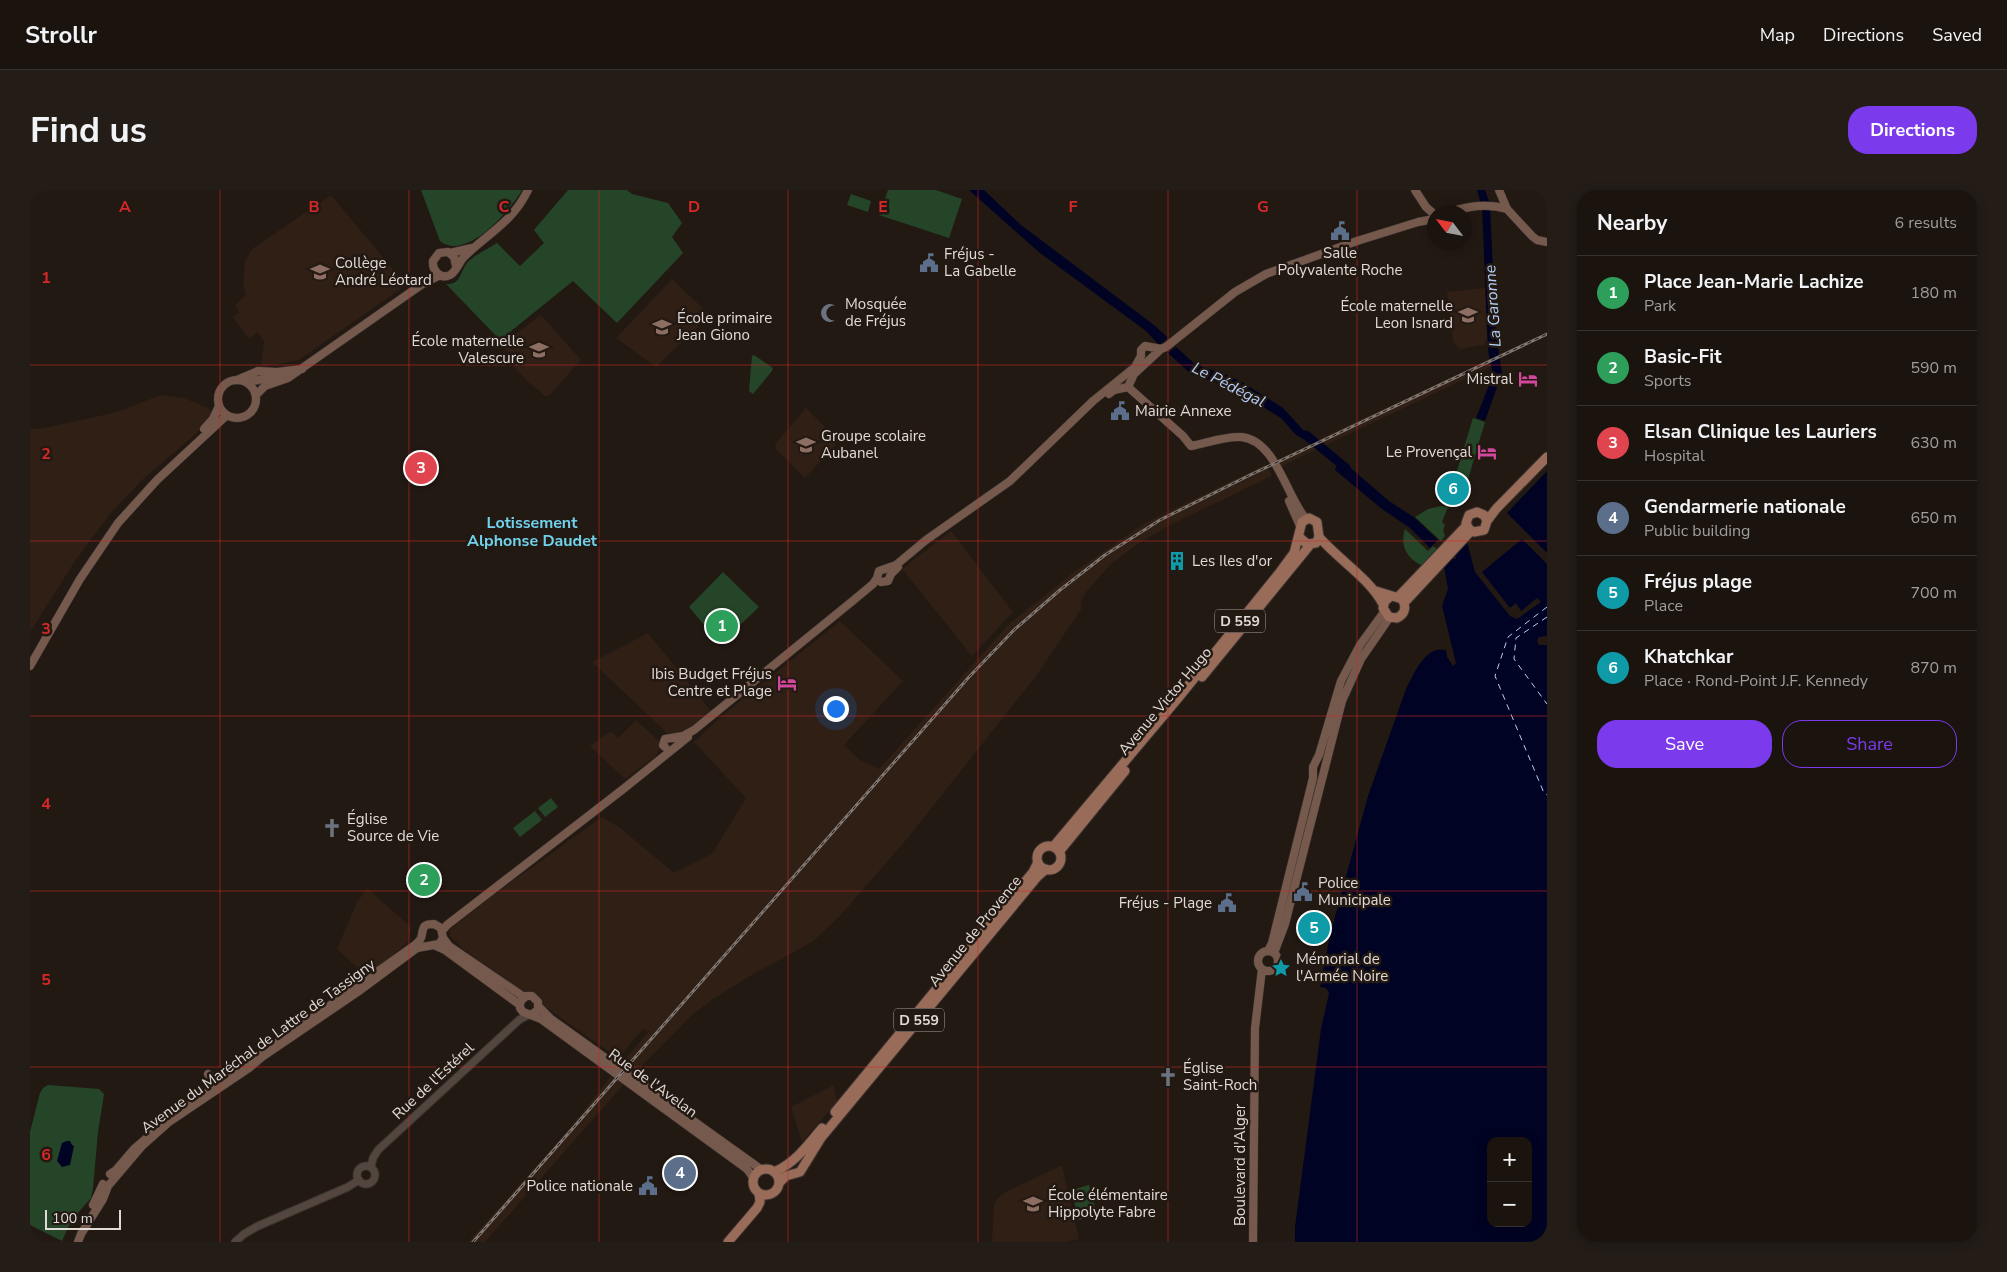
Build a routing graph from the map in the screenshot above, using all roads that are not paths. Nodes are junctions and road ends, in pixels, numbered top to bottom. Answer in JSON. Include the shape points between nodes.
{"nodes":[{"id":1,"x":528,"y":190,"type":"edge"},
{"id":2,"x":1415,"y":190,"type":"edge"},
{"id":3,"x":1497,"y":190,"type":"edge"},
{"id":4,"x":1491,"y":205,"type":"junction"},
{"id":5,"x":1426,"y":206,"type":"joint"},
{"id":6,"x":1472,"y":207,"type":"edge"},
{"id":7,"x":1506,"y":209,"type":"junction"},
{"id":8,"x":1427,"y":220,"type":"edge"},
{"id":9,"x":1418,"y":222,"type":"junction"},
{"id":10,"x":1547,"y":242,"type":"edge"},
{"id":11,"x":476,"y":247,"type":"junction"},
{"id":12,"x":450,"y":253,"type":"junction"},
{"id":13,"x":456,"y":266,"type":"junction"},
{"id":14,"x":433,"y":268,"type":"junction"},
{"id":15,"x":440,"y":275,"type":"junction"},
{"id":16,"x":421,"y":285,"type":"junction"},
{"id":17,"x":1156,"y":352,"type":"junction"},
{"id":18,"x":1141,"y":356,"type":"junction"},
{"id":19,"x":304,"y":368,"type":"junction"},
{"id":20,"x":237,"y":380,"type":"junction"},
{"id":21,"x":246,"y":382,"type":"junction"},
{"id":22,"x":1124,"y":382,"type":"junction"},
{"id":23,"x":256,"y":395,"type":"junction"},
{"id":24,"x":219,"y":406,"type":"junction"},
{"id":25,"x":227,"y":415,"type":"junction"},
{"id":26,"x":1547,"y":450,"type":"edge"},
{"id":27,"x":1272,"y":460,"type":"junction"},
{"id":28,"x":1544,"y":460,"type":"edge"},
{"id":29,"x":1484,"y":517,"type":"junction"},
{"id":30,"x":1306,"y":519,"type":"junction"},
{"id":31,"x":1300,"y":526,"type":"junction"},
{"id":32,"x":1466,"y":530,"type":"junction"},
{"id":33,"x":1299,"y":537,"type":"junction"},
{"id":34,"x":1315,"y":541,"type":"junction"},
{"id":35,"x":889,"y":572,"type":"junction"},
{"id":36,"x":879,"y":580,"type":"junction"},
{"id":37,"x":1376,"y":592,"type":"junction"},
{"id":38,"x":1397,"y":599,"type":"junction"},
{"id":39,"x":1386,"y":611,"type":"junction"},
{"id":40,"x":30,"y":658,"type":"edge"},
{"id":41,"x":30,"y":666,"type":"edge"},
{"id":42,"x":672,"y":737,"type":"junction"},
{"id":43,"x":670,"y":748,"type":"junction"},
{"id":44,"x":1316,"y":763,"type":"junction"},
{"id":45,"x":1324,"y":771,"type":"junction"},
{"id":46,"x":1313,"y":772,"type":"junction"},
{"id":47,"x":1056,"y":849,"type":"junction"},
{"id":48,"x":1038,"y":862,"type":"junction"},
{"id":49,"x":1046,"y":869,"type":"junction"},
{"id":50,"x":441,"y":931,"type":"junction"},
{"id":51,"x":423,"y":942,"type":"junction"},
{"id":52,"x":436,"y":946,"type":"junction"},
{"id":53,"x":1271,"y":952,"type":"junction"},
{"id":54,"x":1262,"y":969,"type":"junction"},
{"id":55,"x":522,"y":1004,"type":"junction"},
{"id":56,"x":539,"y":1007,"type":"junction"},
{"id":57,"x":530,"y":1015,"type":"junction"},
{"id":58,"x":519,"y":1020,"type":"junction"},
{"id":59,"x":208,"y":1074,"type":"dead end"},
{"id":60,"x":214,"y":1088,"type":"junction"},
{"id":61,"x":371,"y":1167,"type":"junction"},
{"id":62,"x":762,"y":1170,"type":"junction"},
{"id":63,"x":774,"y":1172,"type":"junction"},
{"id":64,"x":754,"y":1178,"type":"junction"},
{"id":65,"x":359,"y":1180,"type":"junction"},
{"id":66,"x":109,"y":1181,"type":"junction"},
{"id":67,"x":779,"y":1182,"type":"junction"},
{"id":68,"x":759,"y":1193,"type":"junction"},
{"id":69,"x":770,"y":1195,"type":"junction"},
{"id":70,"x":77,"y":1242,"type":"edge"},
{"id":71,"x":235,"y":1242,"type":"edge"},
{"id":72,"x":728,"y":1242,"type":"edge"},
{"id":73,"x":736,"y":1242,"type":"edge"},
{"id":74,"x":1253,"y":1242,"type":"edge"}],
"edges":[{"from":1,"to":11,"type":"main road","via":[[504,224]]},
{"from":2,"to":5,"type":"main road"},
{"from":3,"to":4,"type":"main road","via":[[1496,200]]},
{"from":3,"to":7,"type":"main road"},
{"from":4,"to":6,"type":"main road"},
{"from":4,"to":7,"type":"main road"},
{"from":5,"to":9,"type":"main road"},
{"from":7,"to":10,"type":"main road","via":[[1532,236]]},
{"from":8,"to":9,"type":"main road"},
{"from":9,"to":17,"type":"main road","via":[[1266,274]]},
{"from":11,"to":12,"type":"main road"},
{"from":11,"to":13,"type":"main road"},
{"from":12,"to":13,"type":"main road","via":[[456,260]]},
{"from":12,"to":14,"type":"main road","via":[[436,255]]},
{"from":13,"to":15,"type":"main road","via":[[452,274]]},
{"from":14,"to":15,"type":"main road"},
{"from":14,"to":16,"type":"main road"},
{"from":15,"to":16,"type":"main road"},
{"from":16,"to":19,"type":"main road"},
{"from":17,"to":18,"type":"main road","via":[[1144,360]]},
{"from":17,"to":18,"type":"main road","via":[[1145,346]]},
{"from":17,"to":22,"type":"main road"},
{"from":18,"to":22,"type":"main road"},
{"from":19,"to":20,"type":"main road","via":[[258,371]]},
{"from":19,"to":21,"type":"main road"},
{"from":19,"to":23,"type":"main road","via":[[265,386]]},
{"from":20,"to":21,"type":"main road"},
{"from":20,"to":24,"type":"main road","via":[[220,390]]},
{"from":21,"to":23,"type":"main road"},
{"from":22,"to":27,"type":"main road","via":[[1191,446],[1242,438],[1262,446]]},
{"from":22,"to":35,"type":"main road","via":[[1002,490]]},
{"from":23,"to":25,"type":"main road","via":[[255,407],[248,416],[238,419]]},
{"from":24,"to":25,"type":"main road"},
{"from":24,"to":40,"type":"main road","via":[[213,419],[154,478],[110,529],[78,574]]},
{"from":25,"to":41,"type":"main road","via":[[157,480],[118,523],[80,579]]},
{"from":26,"to":29,"type":"main road"},
{"from":27,"to":30,"type":"main road"},
{"from":27,"to":31,"type":"main road"},
{"from":28,"to":29,"type":"main road"},
{"from":29,"to":32,"type":"main road","via":[[1486,527],[1481,531]]},
{"from":29,"to":32,"type":"main road","via":[[1471,513],[1467,517]]},
{"from":30,"to":31,"type":"main road"},
{"from":30,"to":34,"type":"main road","via":[[1317,522]]},
{"from":31,"to":33,"type":"main road"},
{"from":32,"to":38,"type":"main road"},
{"from":33,"to":34,"type":"main road","via":[[1304,543]]},
{"from":33,"to":47,"type":"main road","name":"Avenue Victor Hugo","number":"D 559","via":[[1294,553],[1280,572]]},
{"from":34,"to":37,"type":"main road","via":[[1331,550]]},
{"from":34,"to":47,"type":"main road","name":"Avenue Victor Hugo","number":"D 559"},
{"from":35,"to":36,"type":"main road","via":[[888,581]]},
{"from":35,"to":36,"type":"main road","via":[[879,570]]},
{"from":36,"to":42,"type":"main road","via":[[689,734]]},
{"from":36,"to":43,"type":"main road","name":"Avenue du Maréchal de Lattre de Tassigny","via":[[695,733]]},
{"from":37,"to":38,"type":"main road"},
{"from":37,"to":39,"type":"main road"},
{"from":38,"to":39,"type":"main road"},
{"from":38,"to":39,"type":"main road","via":[[1405,609],[1401,615],[1394,618]]},
{"from":39,"to":44,"type":"main road","via":[[1360,645],[1341,681]]},
{"from":39,"to":45,"type":"main road","via":[[1354,670],[1338,713]]},
{"from":42,"to":43,"type":"main road","via":[[676,740]]},
{"from":42,"to":43,"type":"main road","via":[[665,739],[663,744]]},
{"from":43,"to":50,"type":"main road","name":"Avenue du Maréchal de Lattre de Tassigny","via":[[622,790]]},
{"from":44,"to":45,"type":"main road","via":[[1321,763]]},
{"from":44,"to":46,"type":"main road","via":[[1312,767]]},
{"from":45,"to":46,"type":"main road","via":[[1318,776]]},
{"from":45,"to":53,"type":"main road","via":[[1285,924]]},
{"from":46,"to":53,"type":"main road"},
{"from":47,"to":48,"type":"main road","via":[[1045,847],[1040,850]]},
{"from":47,"to":49,"type":"main road","via":[[1061,858],[1059,864]]},
{"from":48,"to":49,"type":"main road"},
{"from":48,"to":63,"type":"main road","name":"Avenue de Provence","number":"D 559","via":[[805,1149],[788,1165]]},
{"from":49,"to":67,"type":"main road","name":"Avenue de Provence","number":"D 559","via":[[821,1138],[806,1164],[796,1174]]},
{"from":50,"to":51,"type":"main road","name":"Avenue du Maréchal de Lattre de Tassigny","via":[[431,924],[426,926],[422,930]]},
{"from":50,"to":52,"type":"main road","name":"Avenue du Maréchal de Lattre de Tassigny"},
{"from":50,"to":55,"type":"main road","via":[[450,946]]},
{"from":51,"to":52,"type":"main road"},
{"from":51,"to":60,"type":"main road","name":"Avenue du Maréchal de Lattre de Tassigny"},
{"from":51,"to":66,"type":"main road","name":"Avenue du Maréchal de Lattre de Tassigny","via":[[359,991],[169,1122]]},
{"from":52,"to":55,"type":"main road"},
{"from":53,"to":54,"type":"main road","via":[[1259,957],[1258,964]]},
{"from":53,"to":54,"type":"main road","via":[[1278,960],[1275,968]]},
{"from":54,"to":74,"type":"main road","name":"Boulevard d'Alger","via":[[1255,1028]]},
{"from":55,"to":56,"type":"main road","name":"Rue de l'Avelan","via":[[529,996],[535,997]]},
{"from":55,"to":57,"type":"main road","name":"Rue de l'Avelan"},
{"from":55,"to":58,"type":"street"},
{"from":56,"to":57,"type":"main road"},
{"from":56,"to":62,"type":"main road","name":"Rue de l'Avelan","via":[[551,1019]]},
{"from":57,"to":58,"type":"street","name":"Rue de l'Estérel"},
{"from":57,"to":64,"type":"main road","name":"Rue de l'Avelan","via":[[549,1024],[740,1163]]},
{"from":58,"to":61,"type":"street","name":"Rue de l'Estérel","via":[[378,1150]]},
{"from":59,"to":60,"type":"main road","via":[[214,1081]]},
{"from":60,"to":66,"type":"main road","name":"Avenue du Maréchal de Lattre de Tassigny","via":[[134,1149]]},
{"from":61,"to":65,"type":"street","via":[[360,1168],[357,1173]]},
{"from":61,"to":65,"type":"street","via":[[376,1175],[372,1182],[364,1184]]},
{"from":62,"to":63,"type":"main road"},
{"from":62,"to":64,"type":"main road"},
{"from":63,"to":67,"type":"main road"},
{"from":64,"to":68,"type":"main road","via":[[753,1186]]},
{"from":65,"to":71,"type":"street","via":[[258,1226]]},
{"from":66,"to":70,"type":"main road","via":[[80,1229]]},
{"from":67,"to":69,"type":"main road","via":[[777,1190]]},
{"from":68,"to":69,"type":"main road"},
{"from":68,"to":72,"type":"main road","via":[[757,1208]]},
{"from":69,"to":73,"type":"main road","via":[[763,1209]]}]}
